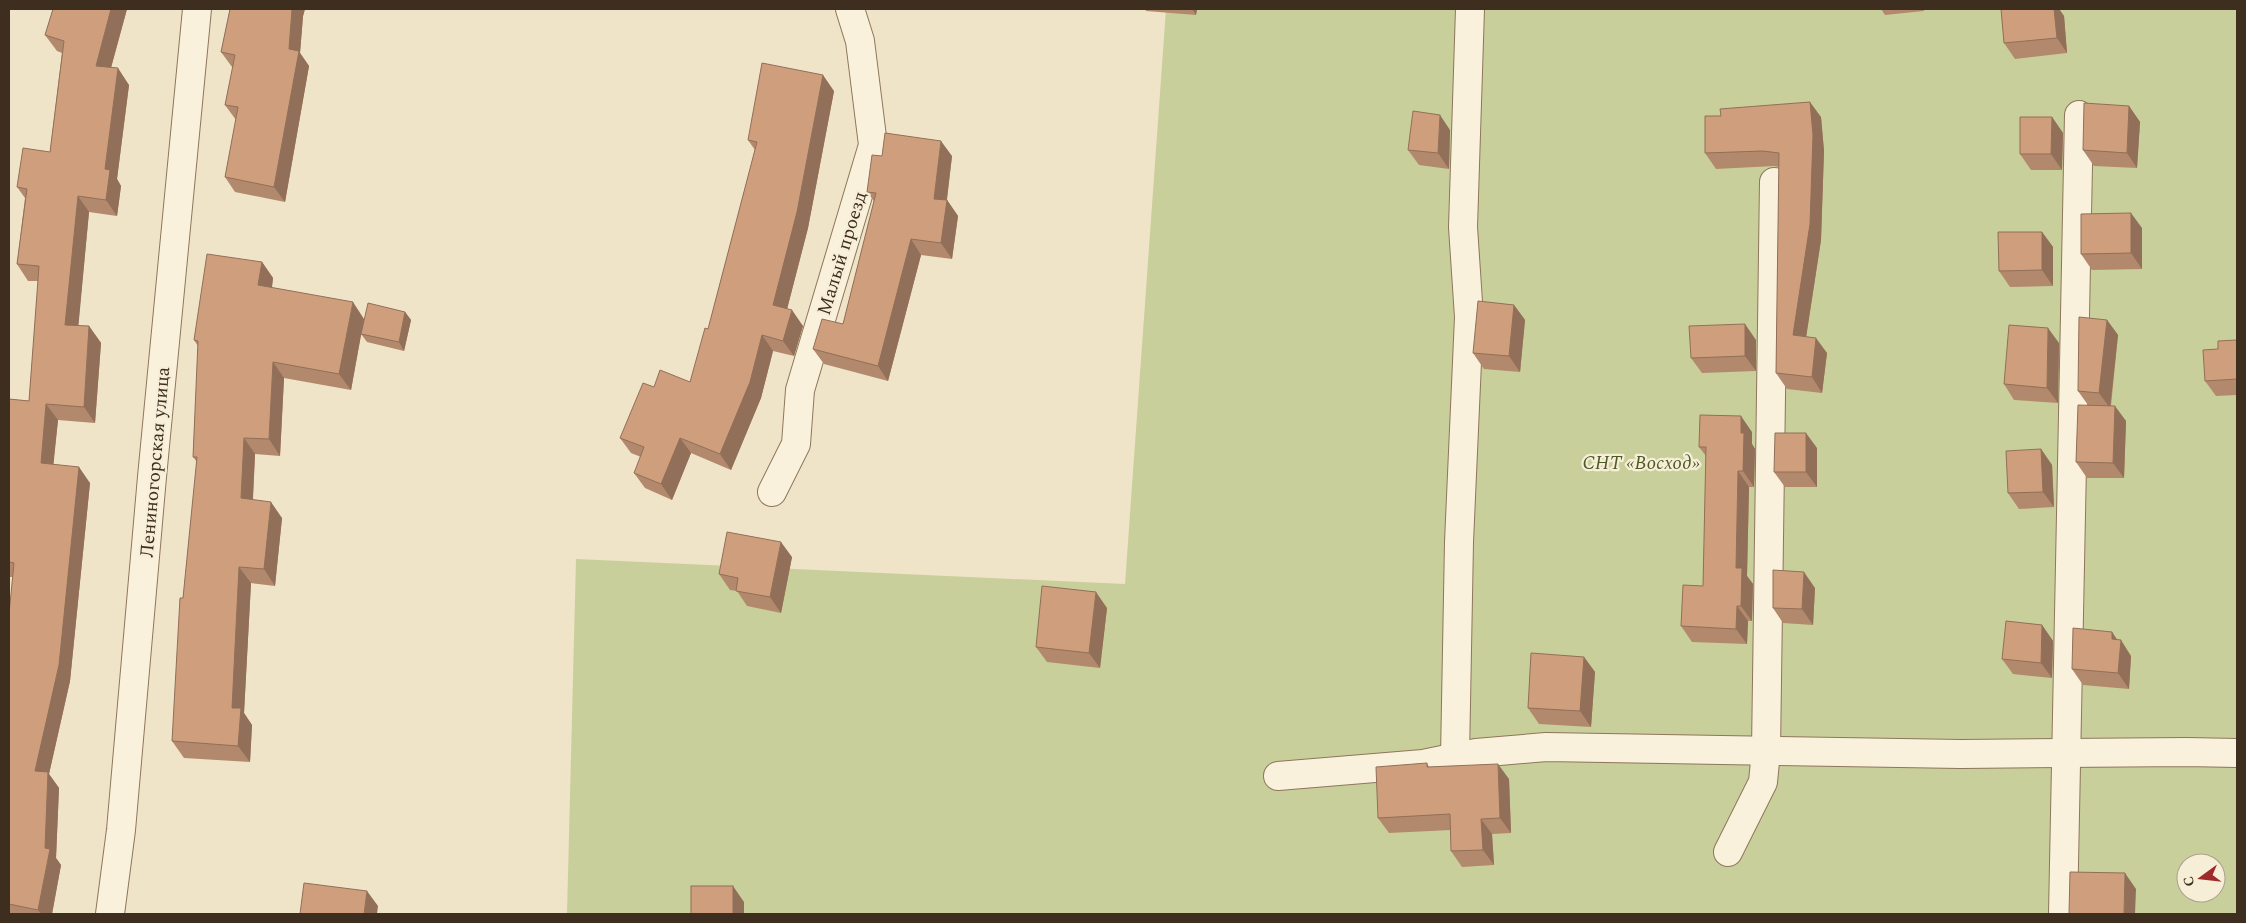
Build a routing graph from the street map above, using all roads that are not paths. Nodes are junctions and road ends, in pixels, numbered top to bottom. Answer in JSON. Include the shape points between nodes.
{"nodes":[{"id":1,"x":197,"y":9,"type":"edge"},
{"id":2,"x":850,"y":9,"type":"edge"},
{"id":3,"x":1470,"y":9,"type":"edge"},
{"id":4,"x":2079,"y":115,"type":"dead end"},
{"id":5,"x":1774,"y":182,"type":"dead end"},
{"id":6,"x":772,"y":492,"type":"dead end"},
{"id":7,"x":1766,"y":751,"type":"junction"},
{"id":8,"x":2065,"y":753,"type":"junction"},
{"id":9,"x":2237,"y":753,"type":"edge"},
{"id":10,"x":1455,"y":757,"type":"junction"},
{"id":11,"x":1278,"y":776,"type":"dead end"},
{"id":12,"x":1728,"y":852,"type":"dead end"},
{"id":13,"x":110,"y":914,"type":"edge"},
{"id":14,"x":2063,"y":914,"type":"edge"}],
"edges":[{"from":1,"to":13,"type":"street","name":"Лениногорская улица","via":[[121,830]]},
{"from":2,"to":6,"type":"street","name":"Малый проезд","via":[[860,41],[873,145],[800,390],[796,444]]},
{"from":3,"to":10,"type":"street","via":[[1463,227],[1469,317],[1459,542]]},
{"from":4,"to":8,"type":"street"},
{"from":5,"to":7,"type":"street"},
{"from":7,"to":8,"type":"street"},
{"from":7,"to":10,"type":"street","via":[[1546,747]]},
{"from":7,"to":12,"type":"street","via":[[1763,782]]},
{"from":8,"to":9,"type":"street"},
{"from":8,"to":14,"type":"street"},
{"from":10,"to":11,"type":"street","via":[[1423,764]]}]}
